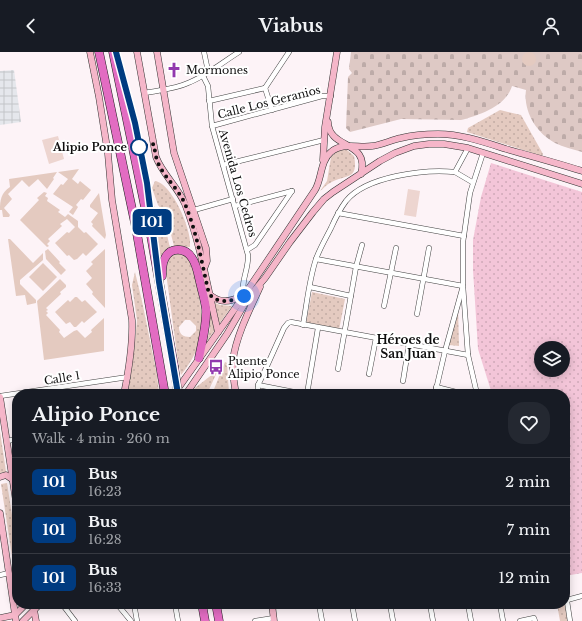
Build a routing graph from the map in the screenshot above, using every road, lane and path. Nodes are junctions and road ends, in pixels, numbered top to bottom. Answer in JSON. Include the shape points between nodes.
{"nodes":[{"id":1,"x":90,"y":52,"type":"edge"},
{"id":2,"x":94,"y":52,"type":"edge"},
{"id":3,"x":99,"y":52,"type":"edge"},
{"id":4,"x":113,"y":52,"type":"edge"},
{"id":5,"x":137,"y":52,"type":"edge"},
{"id":6,"x":157,"y":52,"type":"edge"},
{"id":7,"x":204,"y":52,"type":"edge"},
{"id":8,"x":239,"y":52,"type":"edge"},
{"id":9,"x":289,"y":52,"type":"edge"},
{"id":10,"x":337,"y":52,"type":"edge"},
{"id":11,"x":102,"y":64,"type":"junction"},
{"id":12,"x":208,"y":71,"type":"junction"},
{"id":13,"x":203,"y":76,"type":"junction"},
{"id":14,"x":265,"y":88,"type":"junction"},
{"id":15,"x":164,"y":89,"type":"junction"},
{"id":16,"x":145,"y":93,"type":"junction"},
{"id":17,"x":330,"y":96,"type":"junction"},
{"id":18,"x":209,"y":101,"type":"junction"},
{"id":19,"x":272,"y":110,"type":"junction"},
{"id":20,"x":328,"y":113,"type":"junction"},
{"id":21,"x":212,"y":126,"type":"junction"},
{"id":22,"x":324,"y":140,"type":"junction"},
{"id":23,"x":350,"y":146,"type":"junction"},
{"id":24,"x":468,"y":148,"type":"junction"},
{"id":25,"x":483,"y":153,"type":"junction"},
{"id":26,"x":223,"y":165,"type":"junction"},
{"id":27,"x":323,"y":167,"type":"junction"},
{"id":28,"x":582,"y":171,"type":"edge"},
{"id":29,"x":455,"y":172,"type":"junction"},
{"id":30,"x":361,"y":174,"type":"junction"},
{"id":31,"x":472,"y":182,"type":"junction"},
{"id":32,"x":582,"y":184,"type":"edge"},
{"id":33,"x":233,"y":199,"type":"junction"},
{"id":34,"x":235,"y":206,"type":"junction"},
{"id":35,"x":194,"y":210,"type":"junction"},
{"id":36,"x":338,"y":214,"type":"junction"},
{"id":37,"x":464,"y":236,"type":"junction"},
{"id":38,"x":362,"y":245,"type":"dead end"},
{"id":39,"x":396,"y":248,"type":"dead end"},
{"id":40,"x":429,"y":248,"type":"dead end"},
{"id":41,"x":247,"y":250,"type":"junction"},
{"id":42,"x":316,"y":259,"type":"junction"},
{"id":43,"x":356,"y":267,"type":"junction"},
{"id":44,"x":204,"y":271,"type":"junction"},
{"id":45,"x":391,"y":273,"type":"junction"},
{"id":46,"x":265,"y":278,"type":"junction"},
{"id":47,"x":424,"y":280,"type":"junction"},
{"id":48,"x":463,"y":286,"type":"junction"},
{"id":49,"x":310,"y":287,"type":"junction"},
{"id":50,"x":209,"y":294,"type":"junction"},
{"id":51,"x":244,"y":296,"type":"junction"},
{"id":52,"x":351,"y":296,"type":"junction"},
{"id":53,"x":163,"y":301,"type":"junction"},
{"id":54,"x":384,"y":306,"type":"dead end"},
{"id":55,"x":417,"y":314,"type":"dead end"},
{"id":56,"x":303,"y":325,"type":"junction"},
{"id":57,"x":318,"y":328,"type":"junction"},
{"id":58,"x":218,"y":332,"type":"junction"},
{"id":59,"x":344,"y":332,"type":"junction"},
{"id":60,"x":376,"y":338,"type":"junction"},
{"id":61,"x":408,"y":344,"type":"junction"},
{"id":62,"x":445,"y":351,"type":"junction"},
{"id":63,"x":468,"y":355,"type":"junction"},
{"id":64,"x":199,"y":358,"type":"junction"},
{"id":65,"x":338,"y":369,"type":"dead end"},
{"id":66,"x":369,"y":374,"type":"dead end"},
{"id":67,"x":128,"y":377,"type":"junction"},
{"id":68,"x":403,"y":381,"type":"dead end"},
{"id":69,"x":258,"y":385,"type":"junction"},
{"id":70,"x":436,"y":387,"type":"joint"},
{"id":71,"x":56,"y":389,"type":"edge"},
{"id":72,"x":125,"y":389,"type":"edge"},
{"id":73,"x":164,"y":389,"type":"edge"},
{"id":74,"x":177,"y":389,"type":"edge"},
{"id":75,"x":177,"y":389,"type":"edge"},
{"id":76,"x":189,"y":389,"type":"edge"},
{"id":77,"x":235,"y":389,"type":"edge"},
{"id":78,"x":258,"y":389,"type":"edge"},
{"id":79,"x":278,"y":389,"type":"edge"},
{"id":80,"x":308,"y":389,"type":"edge"},
{"id":81,"x":444,"y":389,"type":"edge"},
{"id":82,"x":476,"y":389,"type":"edge"},
{"id":83,"x":12,"y":395,"type":"edge"},
{"id":84,"x":0,"y":397,"type":"edge"},
{"id":85,"x":12,"y":440,"type":"edge"},
{"id":86,"x":6,"y":441,"type":"junction"},
{"id":87,"x":0,"y":476,"type":"edge"},
{"id":88,"x":12,"y":479,"type":"joint"},
{"id":89,"x":0,"y":513,"type":"edge"},
{"id":90,"x":9,"y":573,"type":"junction"},
{"id":91,"x":0,"y":575,"type":"edge"},
{"id":92,"x":12,"y":596,"type":"edge"},
{"id":93,"x":582,"y":596,"type":"edge"},
{"id":94,"x":570,"y":599,"type":"edge"},
{"id":95,"x":22,"y":609,"type":"edge"},
{"id":96,"x":32,"y":609,"type":"edge"},
{"id":97,"x":34,"y":609,"type":"edge"},
{"id":98,"x":66,"y":609,"type":"edge"},
{"id":99,"x":121,"y":609,"type":"edge"},
{"id":100,"x":135,"y":609,"type":"edge"},
{"id":101,"x":176,"y":609,"type":"edge"},
{"id":102,"x":203,"y":609,"type":"edge"},
{"id":103,"x":217,"y":609,"type":"edge"},
{"id":104,"x":273,"y":609,"type":"edge"},
{"id":105,"x":321,"y":609,"type":"edge"},
{"id":106,"x":353,"y":609,"type":"edge"},
{"id":107,"x":391,"y":609,"type":"edge"},
{"id":108,"x":431,"y":609,"type":"edge"},
{"id":109,"x":469,"y":609,"type":"edge"},
{"id":110,"x":501,"y":609,"type":"edge"},
{"id":111,"x":568,"y":609,"type":"edge"},
{"id":112,"x":0,"y":618,"type":"edge"},
{"id":113,"x":15,"y":618,"type":"edge"},
{"id":114,"x":274,"y":619,"type":"edge"},
{"id":115,"x":535,"y":620,"type":"edge"},
{"id":116,"x":23,"y":621,"type":"edge"},
{"id":117,"x":36,"y":621,"type":"edge"},
{"id":118,"x":75,"y":621,"type":"edge"},
{"id":119,"x":131,"y":621,"type":"edge"},
{"id":120,"x":137,"y":621,"type":"edge"},
{"id":121,"x":178,"y":621,"type":"edge"},
{"id":122,"x":205,"y":621,"type":"edge"},
{"id":123,"x":219,"y":621,"type":"edge"},
{"id":124,"x":254,"y":621,"type":"edge"},
{"id":125,"x":322,"y":621,"type":"edge"},
{"id":126,"x":355,"y":621,"type":"edge"},
{"id":127,"x":393,"y":621,"type":"edge"},
{"id":128,"x":433,"y":621,"type":"edge"},
{"id":129,"x":472,"y":621,"type":"edge"},
{"id":130,"x":503,"y":621,"type":"edge"},
{"id":131,"x":520,"y":621,"type":"edge"},
{"id":132,"x":570,"y":621,"type":"edge"}],
"edges":[{"from":1,"to":67,"type":"main road","via":[[132,320]]},
{"from":2,"to":11,"type":"highway"},
{"from":3,"to":11,"type":"highway"},
{"from":4,"to":53,"type":"highway"},
{"from":5,"to":16,"type":"main road"},
{"from":6,"to":15,"type":"main road"},
{"from":7,"to":12,"type":"street"},
{"from":8,"to":12,"type":"street"},
{"from":9,"to":14,"type":"street"},
{"from":10,"to":17,"type":"main road"},
{"from":11,"to":73,"type":"highway","via":[[136,228]]},
{"from":12,"to":13,"type":"street"},
{"from":13,"to":15,"type":"street","via":[[187,84]]},
{"from":13,"to":18,"type":"street","name":"Avenida Los Cedros","via":[[208,86]]},
{"from":14,"to":18,"type":"street"},
{"from":14,"to":19,"type":"street"},
{"from":15,"to":16,"type":"street"},
{"from":15,"to":35,"type":"main road","via":[[174,154]]},
{"from":16,"to":44,"type":"main road","via":[[156,157],[184,203]]},
{"from":17,"to":19,"type":"street","name":"Calle Los Geranios"},
{"from":17,"to":20,"type":"main road"},
{"from":18,"to":21,"type":"street","name":"Avenida Los Cedros"},
{"from":19,"to":21,"type":"street","name":"Calle Los Geranios"},
{"from":20,"to":22,"type":"main road"},
{"from":20,"to":23,"type":"main road","via":[[330,132],[338,141]]},
{"from":21,"to":26,"type":"street","name":"Avenida Los Cedros"},
{"from":22,"to":26,"type":"street"},
{"from":22,"to":27,"type":"main road"},
{"from":23,"to":27,"type":"main road","via":[[341,146],[330,152]]},
{"from":23,"to":28,"type":"main road","via":[[374,146],[402,137],[419,135],[453,135]]},
{"from":23,"to":30,"type":"main road","via":[[358,153],[363,163]]},
{"from":24,"to":25,"type":"main road"},
{"from":24,"to":29,"type":"street"},
{"from":24,"to":30,"type":"main road","via":[[444,144],[414,146],[395,153]]},
{"from":25,"to":31,"type":"street"},
{"from":25,"to":32,"type":"main road"},
{"from":26,"to":33,"type":"street","name":"Avenida Los Cedros"},
{"from":27,"to":51,"type":"main road","via":[[318,186]]},
{"from":29,"to":31,"type":"street"},
{"from":29,"to":36,"type":"street","via":[[442,171],[390,178],[362,189],[346,201]]},
{"from":30,"to":46,"type":"main road","via":[[324,199]]},
{"from":31,"to":37,"type":"street"},
{"from":33,"to":34,"type":"street","name":"Avenida Los Cedros"},
{"from":33,"to":35,"type":"street"},
{"from":34,"to":41,"type":"street","name":"Avenida Los Cedros"},
{"from":34,"to":41,"type":"street","via":[[292,191],[256,245]]},
{"from":35,"to":44,"type":"main road","via":[[206,248],[207,261]]},
{"from":36,"to":37,"type":"street"},
{"from":36,"to":42,"type":"street"},
{"from":37,"to":48,"type":"street"},
{"from":38,"to":43,"type":"street"},
{"from":39,"to":45,"type":"street"},
{"from":40,"to":47,"type":"street"},
{"from":41,"to":51,"type":"street","name":"Avenida Los Cedros","via":[[248,265],[242,289]]},
{"from":42,"to":43,"type":"street"},
{"from":42,"to":49,"type":"street"},
{"from":43,"to":45,"type":"street"},
{"from":43,"to":52,"type":"street"},
{"from":44,"to":50,"type":"main road"},
{"from":45,"to":47,"type":"street"},
{"from":45,"to":54,"type":"street"},
{"from":46,"to":76,"type":"main road","via":[[248,298]]},
{"from":46,"to":77,"type":"main road","via":[[249,310],[235,348],[233,367]]},
{"from":47,"to":48,"type":"street"},
{"from":47,"to":55,"type":"street"},
{"from":48,"to":62,"type":"street"},
{"from":48,"to":63,"type":"street"},
{"from":49,"to":52,"type":"street"},
{"from":49,"to":56,"type":"street"},
{"from":50,"to":51,"type":"main road","via":[[217,300],[226,302]]},
{"from":50,"to":58,"type":"main road"},
{"from":51,"to":58,"type":"main road"},
{"from":52,"to":59,"type":"street"},
{"from":53,"to":64,"type":"highway","via":[[162,269],[165,256],[170,252],[184,250],[189,253],[196,265],[206,308],[205,331]]},
{"from":53,"to":74,"type":"highway","bridge":true},
{"from":56,"to":57,"type":"street"},
{"from":56,"to":69,"type":"street","via":[[288,323],[284,328]]},
{"from":57,"to":59,"type":"street"},
{"from":57,"to":80,"type":"street"},
{"from":58,"to":64,"type":"main road"},
{"from":59,"to":60,"type":"street"},
{"from":59,"to":65,"type":"street"},
{"from":60,"to":61,"type":"street"},
{"from":60,"to":66,"type":"street"},
{"from":61,"to":62,"type":"street"},
{"from":61,"to":68,"type":"street"},
{"from":62,"to":63,"type":"street"},
{"from":62,"to":70,"type":"street"},
{"from":63,"to":82,"type":"street"},
{"from":64,"to":75,"type":"main road"},
{"from":67,"to":71,"type":"street","name":"Calle 1"},
{"from":67,"to":72,"type":"main road"},
{"from":69,"to":78,"type":"street"},
{"from":69,"to":79,"type":"street"},
{"from":70,"to":81,"type":"street"},
{"from":83,"to":84,"type":"street","name":"Calle 1"},
{"from":84,"to":86,"type":"main road"},
{"from":85,"to":86,"type":"street"},
{"from":86,"to":88,"type":"main road"},
{"from":87,"to":88,"type":"main road","via":[[6,475]]},
{"from":89,"to":90,"type":"main road"},
{"from":90,"to":91,"type":"street"},
{"from":90,"to":92,"type":"main road"},
{"from":93,"to":94,"type":"street"},
{"from":95,"to":113,"type":"main road"},
{"from":96,"to":116,"type":"main road"},
{"from":97,"to":117,"type":"main road"},
{"from":98,"to":118,"type":"street"},
{"from":99,"to":119,"type":"street"},
{"from":100,"to":120,"type":"street"},
{"from":101,"to":121,"type":"street"},
{"from":102,"to":122,"type":"highway"},
{"from":103,"to":123,"type":"highway"},
{"from":104,"to":114,"type":"main road"},
{"from":105,"to":125,"type":"street"},
{"from":106,"to":126,"type":"street"},
{"from":107,"to":127,"type":"street"},
{"from":108,"to":128,"type":"street"},
{"from":109,"to":129,"type":"street"},
{"from":110,"to":130,"type":"street"},
{"from":111,"to":132,"type":"street"},
{"from":112,"to":113,"type":"main road"},
{"from":114,"to":124,"type":"street"},
{"from":115,"to":131,"type":"street"}]}
